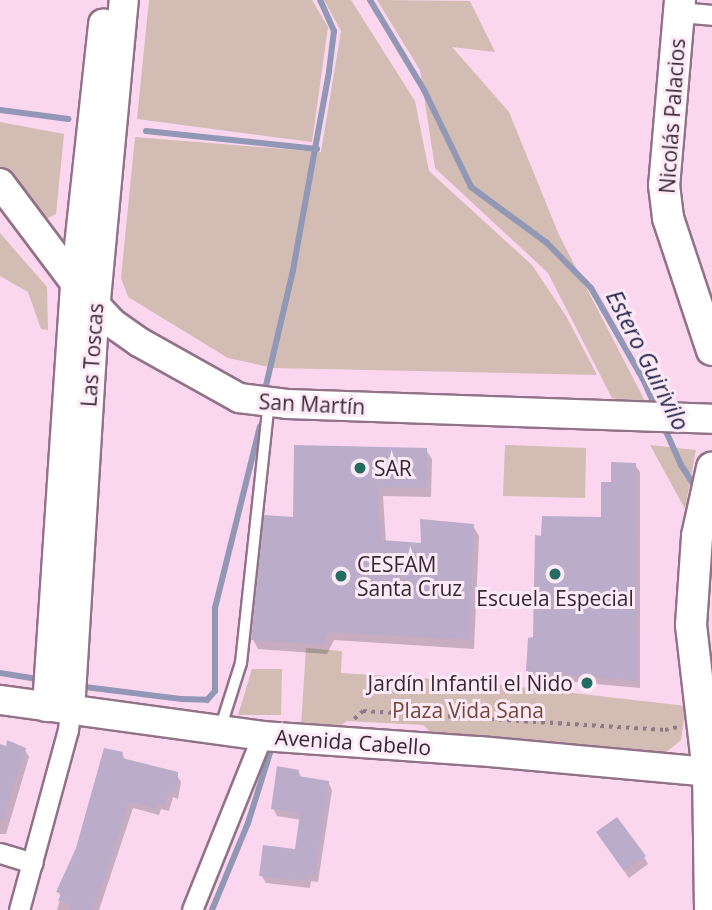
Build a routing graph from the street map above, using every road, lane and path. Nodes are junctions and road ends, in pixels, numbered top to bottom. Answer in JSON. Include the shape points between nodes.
{"nodes":[{"id":1,"x":105,"y":0,"type":"edge"},
{"id":2,"x":124,"y":0,"type":"edge"},
{"id":3,"x":680,"y":6,"type":"edge"},
{"id":4,"x":712,"y":15,"type":"edge"},
{"id":5,"x":0,"y":183,"type":"edge"},
{"id":6,"x":75,"y":283,"type":"junction"},
{"id":7,"x":95,"y":306,"type":"junction"},
{"id":8,"x":712,"y":350,"type":"edge"},
{"id":9,"x":269,"y":403,"type":"junction"},
{"id":10,"x":712,"y":419,"type":"edge"},
{"id":11,"x":712,"y":468,"type":"edge"},
{"id":12,"x":0,"y":700,"type":"edge"},
{"id":13,"x":59,"y":709,"type":"junction"},
{"id":14,"x":220,"y":731,"type":"junction"},
{"id":15,"x":262,"y":736,"type":"junction"},
{"id":16,"x":709,"y":751,"type":"edge"},
{"id":17,"x":0,"y":853,"type":"edge"},
{"id":18,"x":33,"y":863,"type":"junction"},
{"id":19,"x":19,"y":910,"type":"edge"},
{"id":20,"x":192,"y":910,"type":"edge"},
{"id":21,"x":710,"y":910,"type":"edge"}],
"edges":[{"from":1,"to":6,"type":"street","name":"Las Toscas"},
{"from":2,"to":7,"type":"street","name":"Las Toscas"},
{"from":3,"to":4,"type":"street"},
{"from":3,"to":8,"type":"main road","name":"Nicolás Palacios","via":[[664,185],[668,218]]},
{"from":5,"to":6,"type":"street","name":"San Martín"},
{"from":6,"to":7,"type":"street","name":"San Martín"},
{"from":6,"to":13,"type":"street","name":"Las Toscas"},
{"from":7,"to":9,"type":"street","name":"San Martín","via":[[139,342],[219,389]]},
{"from":7,"to":13,"type":"street","name":"Las Toscas"},
{"from":9,"to":10,"type":"street","name":"San Martín"},
{"from":9,"to":14,"type":"lane","via":[[241,663]]},
{"from":11,"to":16,"type":"main road","via":[[697,536],[691,625]]},
{"from":12,"to":13,"type":"street","name":"Avenida Cabello"},
{"from":13,"to":14,"type":"street","name":"Avenida Cabello"},
{"from":13,"to":18,"type":"street","via":[[68,730]]},
{"from":14,"to":15,"type":"street","name":"Avenida Cabello"},
{"from":15,"to":16,"type":"street","name":"Avenida Cabello","via":[[480,751]]},
{"from":15,"to":20,"type":"street"},
{"from":16,"to":21,"type":"main road"},
{"from":17,"to":18,"type":"street"},
{"from":18,"to":19,"type":"street"}]}
